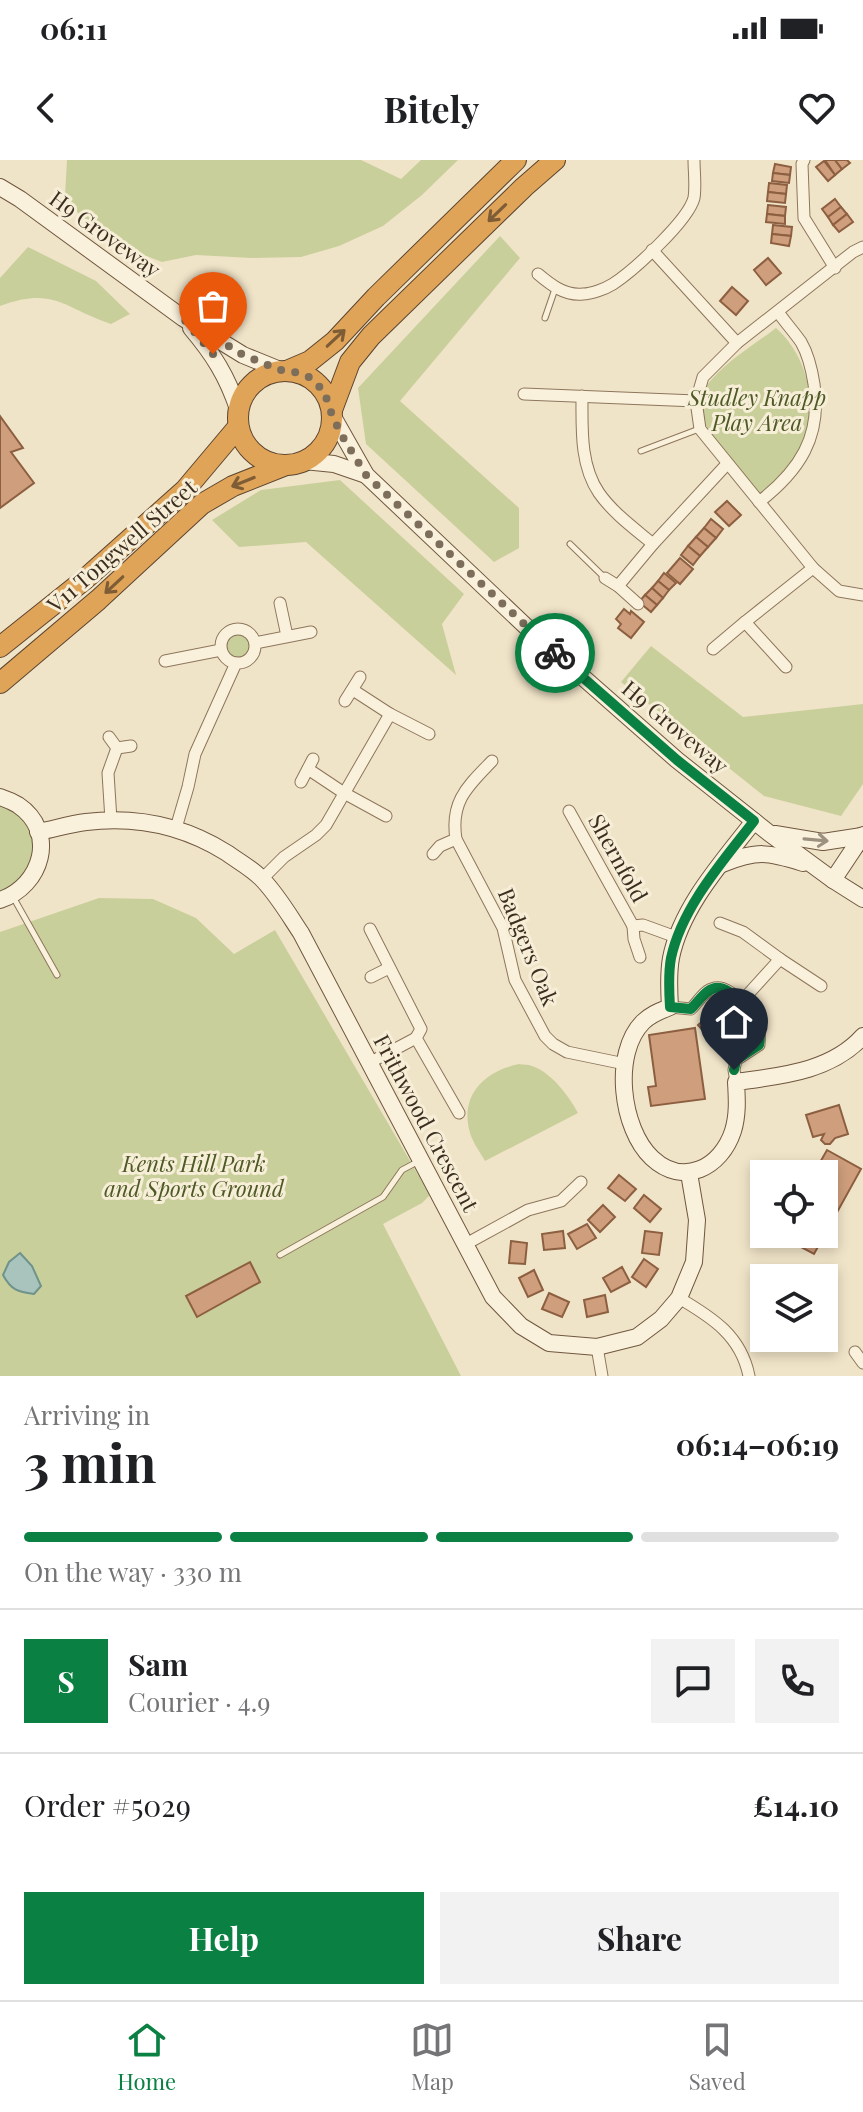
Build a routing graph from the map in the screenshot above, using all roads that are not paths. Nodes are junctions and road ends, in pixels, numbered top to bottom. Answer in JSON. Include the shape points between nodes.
{"nodes":[{"id":1,"x":516,"y":160,"type":"edge"},
{"id":2,"x":555,"y":160,"type":"edge"},
{"id":3,"x":694,"y":160,"type":"edge"},
{"id":4,"x":804,"y":160,"type":"edge"},
{"id":5,"x":0,"y":187,"type":"edge"},
{"id":6,"x":863,"y":247,"type":"edge"},
{"id":7,"x":652,"y":250,"type":"junction"},
{"id":8,"x":835,"y":268,"type":"junction"},
{"id":9,"x":538,"y":274,"type":"dead end"},
{"id":10,"x":555,"y":288,"type":"junction"},
{"id":11,"x":778,"y":312,"type":"junction"},
{"id":12,"x":183,"y":318,"type":"junction"},
{"id":13,"x":545,"y":318,"type":"dead end"},
{"id":14,"x":737,"y":343,"type":"junction"},
{"id":15,"x":284,"y":370,"type":"junction"},
{"id":16,"x":524,"y":394,"type":"dead end"},
{"id":17,"x":582,"y":396,"type":"junction"},
{"id":18,"x":696,"y":401,"type":"junction"},
{"id":19,"x":332,"y":413,"type":"junction"},
{"id":20,"x":238,"y":418,"type":"junction"},
{"id":21,"x":700,"y":429,"type":"junction"},
{"id":22,"x":641,"y":451,"type":"dead end"},
{"id":23,"x":295,"y":463,"type":"junction"},
{"id":24,"x":727,"y":464,"type":"junction"},
{"id":25,"x":366,"y":475,"type":"junction"},
{"id":26,"x":759,"y":502,"type":"junction"},
{"id":27,"x":570,"y":544,"type":"dead end"},
{"id":28,"x":653,"y":544,"type":"junction"},
{"id":29,"x":813,"y":568,"type":"junction"},
{"id":30,"x":605,"y":578,"type":"joint"},
{"id":31,"x":618,"y":586,"type":"junction"},
{"id":32,"x":863,"y":595,"type":"edge"},
{"id":33,"x":280,"y":603,"type":"dead end"},
{"id":34,"x":638,"y":604,"type":"dead end"},
{"id":35,"x":745,"y":622,"type":"junction"},
{"id":36,"x":311,"y":632,"type":"dead end"},
{"id":37,"x":287,"y":636,"type":"junction"},
{"id":38,"x":255,"y":643,"type":"junction"},
{"id":39,"x":0,"y":647,"type":"edge"},
{"id":40,"x":713,"y":649,"type":"dead end"},
{"id":41,"x":221,"y":650,"type":"junction"},
{"id":42,"x":165,"y":661,"type":"dead end"},
{"id":43,"x":236,"y":663,"type":"junction"},
{"id":44,"x":786,"y":667,"type":"dead end"},
{"id":45,"x":360,"y":677,"type":"dead end"},
{"id":46,"x":0,"y":683,"type":"edge"},
{"id":47,"x":353,"y":690,"type":"junction"},
{"id":48,"x":345,"y":701,"type":"dead end"},
{"id":49,"x":390,"y":714,"type":"junction"},
{"id":50,"x":429,"y":734,"type":"dead end"},
{"id":51,"x":109,"y":737,"type":"dead end"},
{"id":52,"x":131,"y":746,"type":"dead end"},
{"id":53,"x":117,"y":748,"type":"junction"},
{"id":54,"x":492,"y":761,"type":"dead end"},
{"id":55,"x":301,"y":782,"type":"dead end"},
{"id":56,"x":344,"y":793,"type":"junction"},
{"id":57,"x":0,"y":797,"type":"edge"},
{"id":58,"x":569,"y":811,"type":"dead end"},
{"id":59,"x":386,"y":816,"type":"dead end"},
{"id":60,"x":111,"y":820,"type":"junction"},
{"id":61,"x":754,"y":821,"type":"junction"},
{"id":62,"x":176,"y":828,"type":"junction"},
{"id":63,"x":38,"y":832,"type":"junction"},
{"id":64,"x":769,"y":833,"type":"junction"},
{"id":65,"x":863,"y":836,"type":"edge"},
{"id":66,"x":456,"y":839,"type":"junction"},
{"id":67,"x":433,"y":854,"type":"dead end"},
{"id":68,"x":720,"y":865,"type":"junction"},
{"id":69,"x":816,"y":867,"type":"junction"},
{"id":70,"x":262,"y":879,"type":"junction"},
{"id":71,"x":833,"y":880,"type":"junction"},
{"id":72,"x":6,"y":898,"type":"edge"},
{"id":73,"x":863,"y":899,"type":"edge"},
{"id":74,"x":720,"y":923,"type":"dead end"},
{"id":75,"x":633,"y":926,"type":"junction"},
{"id":76,"x":370,"y":929,"type":"dead end"},
{"id":77,"x":676,"y":937,"type":"junction"},
{"id":78,"x":640,"y":957,"type":"dead end"},
{"id":79,"x":780,"y":959,"type":"junction"},
{"id":80,"x":389,"y":968,"type":"junction"},
{"id":81,"x":57,"y":975,"type":"dead end"},
{"id":82,"x":371,"y":977,"type":"dead end"},
{"id":83,"x":821,"y":986,"type":"dead end"},
{"id":84,"x":741,"y":1002,"type":"junction"},
{"id":85,"x":670,"y":1007,"type":"junction"},
{"id":86,"x":416,"y":1038,"type":"junction"},
{"id":87,"x":861,"y":1044,"type":"edge"},
{"id":88,"x":369,"y":1063,"type":"junction"},
{"id":89,"x":625,"y":1064,"type":"junction"},
{"id":90,"x":736,"y":1082,"type":"junction"},
{"id":91,"x":459,"y":1113,"type":"dead end"},
{"id":92,"x":420,"y":1160,"type":"junction"},
{"id":93,"x":689,"y":1173,"type":"junction"},
{"id":94,"x":581,"y":1182,"type":"dead end"},
{"id":95,"x":466,"y":1244,"type":"junction"},
{"id":96,"x":280,"y":1255,"type":"dead end"},
{"id":97,"x":679,"y":1298,"type":"junction"},
{"id":98,"x":597,"y":1347,"type":"junction"},
{"id":99,"x":855,"y":1352,"type":"dead end"},
{"id":100,"x":863,"y":1363,"type":"edge"},
{"id":101,"x":602,"y":1376,"type":"edge"},
{"id":102,"x":749,"y":1376,"type":"edge"}],
"edges":[{"from":15,"to":1,"type":"highway","one_way":true,"via":[[310,361],[335,341]]},
{"from":2,"to":19,"type":"highway","one_way":true,"via":[[371,336],[350,362]]},
{"from":3,"to":7,"type":"street","via":[[693,199]]},
{"from":4,"to":8,"type":"street","via":[[804,218]]},
{"from":5,"to":12,"type":"street","name":"H9 Groveway"},
{"from":6,"to":8,"type":"street"},
{"from":7,"to":10,"type":"street","via":[[610,286],[583,294]]},
{"from":7,"to":14,"type":"street"},
{"from":8,"to":11,"type":"street"},
{"from":9,"to":10,"type":"street"},
{"from":10,"to":13,"type":"lane"},
{"from":11,"to":14,"type":"street"},
{"from":11,"to":26,"type":"street","via":[[802,344],[812,374],[814,427],[792,472]]},
{"from":12,"to":15,"type":"street","name":"H9 Groveway","via":[[243,355]]},
{"from":12,"to":20,"type":"street","name":"H9 Groveway","via":[[225,375]]},
{"from":14,"to":18,"type":"street","via":[[703,377]]},
{"from":15,"to":19,"type":"highway","via":[[309,377],[324,391]]},
{"from":15,"to":20,"type":"highway","via":[[253,383]]},
{"from":16,"to":17,"type":"street"},
{"from":17,"to":18,"type":"street"},
{"from":17,"to":28,"type":"street","via":[[584,455],[598,492]]},
{"from":18,"to":21,"type":"street"},
{"from":19,"to":23,"type":"highway","via":[[320,450]]},
{"from":19,"to":25,"type":"street","name":"H9 Groveway"},
{"from":20,"to":23,"type":"highway","via":[[244,442],[255,455],[270,463]]},
{"from":20,"to":39,"type":"highway","name":"V11 Tongwell Street","via":[[185,490]]},
{"from":21,"to":22,"type":"lane"},
{"from":21,"to":24,"type":"street"},
{"from":23,"to":25,"type":"street","name":"H9 Groveway","via":[[334,464]]},
{"from":23,"to":46,"type":"highway","name":"V11 Tongwell Street","one_way":true,"via":[[202,504]]},
{"from":24,"to":26,"type":"street"},
{"from":24,"to":28,"type":"street"},
{"from":25,"to":61,"type":"street","name":"H9 Groveway","via":[[576,672]]},
{"from":26,"to":29,"type":"street"},
{"from":27,"to":30,"type":"lane"},
{"from":28,"to":31,"type":"street"},
{"from":29,"to":32,"type":"street","via":[[839,591]]},
{"from":29,"to":35,"type":"street"},
{"from":30,"to":31,"type":"street"},
{"from":31,"to":34,"type":"street"},
{"from":33,"to":37,"type":"street"},
{"from":35,"to":40,"type":"street"},
{"from":35,"to":44,"type":"street"},
{"from":36,"to":37,"type":"street"},
{"from":37,"to":38,"type":"street"},
{"from":38,"to":41,"type":"street","via":[[249,634],[234,629],[222,639]]},
{"from":38,"to":43,"type":"street","via":[[250,658]]},
{"from":41,"to":42,"type":"street"},
{"from":41,"to":43,"type":"street"},
{"from":43,"to":62,"type":"street","via":[[195,754]]},
{"from":45,"to":47,"type":"street"},
{"from":47,"to":48,"type":"street"},
{"from":47,"to":49,"type":"street"},
{"from":49,"to":50,"type":"street"},
{"from":49,"to":56,"type":"street"},
{"from":51,"to":53,"type":"street"},
{"from":52,"to":53,"type":"street"},
{"from":53,"to":60,"type":"street","via":[[108,773]]},
{"from":54,"to":66,"type":"street","via":[[457,804]]},
{"from":55,"to":56,"type":"street","via":[[311,764]]},
{"from":56,"to":59,"type":"street"},
{"from":56,"to":70,"type":"street","via":[[326,825]]},
{"from":57,"to":63,"type":"street","via":[[24,810]]},
{"from":58,"to":75,"type":"street","name":"Shernfold"},
{"from":60,"to":62,"type":"street","name":"Frithwood Crescent"},
{"from":60,"to":63,"type":"street","name":"Frithwood Crescent"},
{"from":61,"to":64,"type":"street","name":"H9 Groveway"},
{"from":61,"to":68,"type":"street"},
{"from":62,"to":70,"type":"street","name":"Frithwood Crescent","via":[[210,842]]},
{"from":63,"to":72,"type":"street","via":[[41,847],[34,875]]},
{"from":64,"to":65,"type":"street","one_way":true,"via":[[823,842]]},
{"from":64,"to":69,"type":"street","name":"H9 Groveway"},
{"from":65,"to":71,"type":"street"},
{"from":66,"to":67,"type":"street"},
{"from":66,"to":89,"type":"street","name":"Badgers Oak","via":[[503,928],[515,980],[545,1036],[567,1052]]},
{"from":68,"to":69,"type":"street","via":[[747,854],[772,854]]},
{"from":68,"to":77,"type":"street"},
{"from":69,"to":71,"type":"street","name":"H9 Groveway"},
{"from":70,"to":88,"type":"street","name":"Frithwood Crescent","via":[[301,933]]},
{"from":71,"to":73,"type":"street","name":"H9 Groveway"},
{"from":72,"to":81,"type":"lane"},
{"from":74,"to":79,"type":"street","via":[[743,932]]},
{"from":75,"to":77,"type":"street","name":"Shernfold"},
{"from":75,"to":78,"type":"street"},
{"from":76,"to":80,"type":"street"},
{"from":77,"to":85,"type":"street"},
{"from":79,"to":83,"type":"street"},
{"from":79,"to":84,"type":"street"},
{"from":80,"to":82,"type":"street"},
{"from":80,"to":86,"type":"street","via":[[421,1029]]},
{"from":84,"to":85,"type":"street","via":[[723,988],[714,988],[691,1009]]},
{"from":84,"to":90,"type":"street","via":[[760,1034],[759,1045],[736,1060]]},
{"from":85,"to":89,"type":"street","via":[[641,1023]]},
{"from":86,"to":88,"type":"street"},
{"from":86,"to":91,"type":"street","via":[[456,1094]]},
{"from":87,"to":90,"type":"street","via":[[806,1070]]},
{"from":88,"to":92,"type":"street","name":"Frithwood Crescent"},
{"from":89,"to":93,"type":"street","via":[[624,1090],[635,1134],[651,1158],[670,1170]]},
{"from":90,"to":93,"type":"street","via":[[734,1129],[725,1149],[716,1160]]},
{"from":92,"to":95,"type":"street","name":"Frithwood Crescent"},
{"from":92,"to":96,"type":"lane","via":[[402,1170],[383,1197]]},
{"from":93,"to":97,"type":"street","name":"Frithwood Crescent","via":[[697,1220],[694,1262]]},
{"from":94,"to":95,"type":"street","via":[[561,1201],[528,1210]]},
{"from":95,"to":98,"type":"street","name":"Frithwood Crescent","via":[[493,1297],[521,1326],[549,1343]]},
{"from":97,"to":98,"type":"street","name":"Frithwood Crescent","via":[[637,1337]]},
{"from":97,"to":102,"type":"street","via":[[729,1332]]},
{"from":98,"to":101,"type":"street"},
{"from":99,"to":100,"type":"street"}]}
